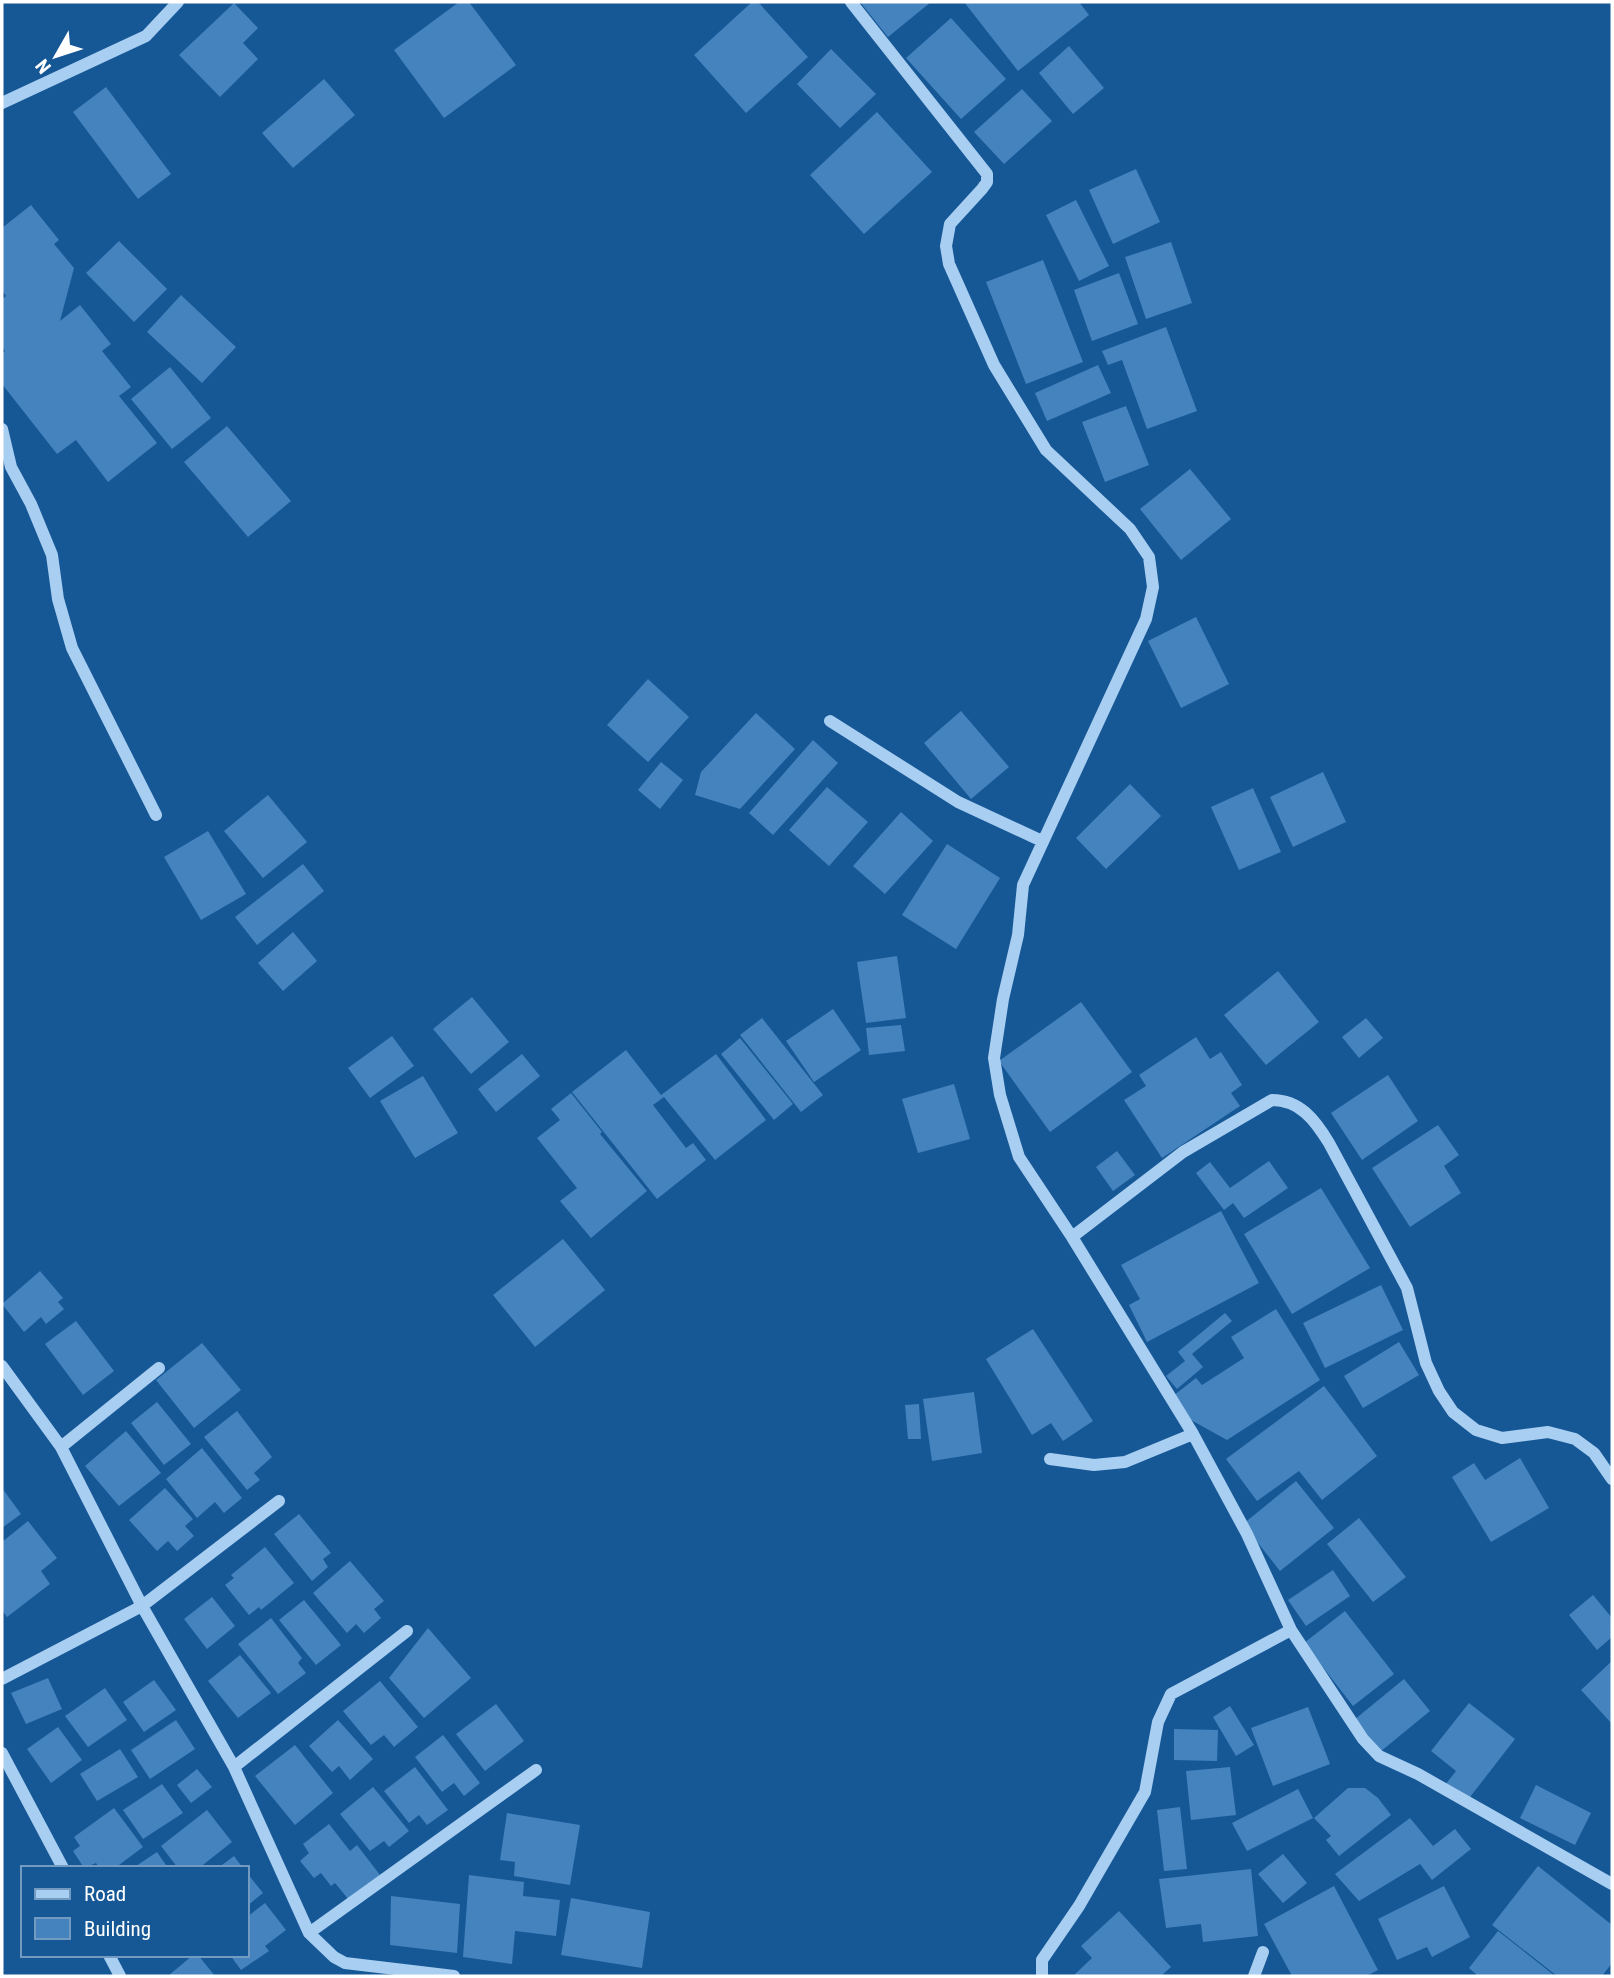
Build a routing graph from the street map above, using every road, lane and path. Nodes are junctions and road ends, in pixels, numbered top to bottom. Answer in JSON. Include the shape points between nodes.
{"nodes":[{"id":1,"x":178,"y":2,"type":"edge"},
{"id":2,"x":851,"y":2,"type":"edge"},
{"id":3,"x":2,"y":103,"type":"edge"},
{"id":4,"x":2,"y":429,"type":"edge"},
{"id":5,"x":830,"y":720,"type":"dead end"},
{"id":6,"x":156,"y":815,"type":"dead end"},
{"id":7,"x":1042,"y":841,"type":"junction"},
{"id":8,"x":1072,"y":1237,"type":"junction"},
{"id":9,"x":2,"y":1366,"type":"edge"},
{"id":10,"x":159,"y":1368,"type":"dead end"},
{"id":11,"x":1193,"y":1434,"type":"junction"},
{"id":12,"x":61,"y":1447,"type":"junction"},
{"id":13,"x":1049,"y":1459,"type":"dead end"},
{"id":14,"x":1612,"y":1479,"type":"edge"},
{"id":15,"x":279,"y":1502,"type":"dead end"},
{"id":16,"x":142,"y":1606,"type":"junction"},
{"id":17,"x":1291,"y":1630,"type":"junction"},
{"id":18,"x":408,"y":1632,"type":"dead end"},
{"id":19,"x":2,"y":1679,"type":"edge"},
{"id":20,"x":2,"y":1753,"type":"edge"},
{"id":21,"x":234,"y":1768,"type":"junction"},
{"id":22,"x":536,"y":1770,"type":"dead end"},
{"id":23,"x":61,"y":1866,"type":"edge"},
{"id":24,"x":1612,"y":1884,"type":"edge"},
{"id":25,"x":309,"y":1933,"type":"junction"},
{"id":26,"x":1263,"y":1952,"type":"dead end"},
{"id":27,"x":110,"y":1957,"type":"edge"},
{"id":28,"x":120,"y":1976,"type":"edge"},
{"id":29,"x":454,"y":1976,"type":"edge"},
{"id":30,"x":1042,"y":1976,"type":"edge"},
{"id":31,"x":1254,"y":1976,"type":"edge"}],
"edges":[{"from":1,"to":3,"type":"street","via":[[146,36]]},
{"from":2,"to":7,"type":"street","via":[[988,174],[982,188],[950,224],[946,246],[949,264],[994,365],[1046,450],[1130,529],[1149,557],[1153,587],[1146,619]]},
{"from":4,"to":6,"type":"street","via":[[11,467],[52,555],[72,648]]},
{"from":5,"to":7,"type":"street","via":[[958,802]]},
{"from":7,"to":8,"type":"street","via":[[1023,885],[994,1058],[1019,1157]]},
{"from":8,"to":11,"type":"street"},
{"from":8,"to":14,"type":"street","via":[[1183,1152],[1272,1100],[1285,1100],[1315,1121],[1336,1155],[1407,1288],[1426,1363],[1453,1412],[1476,1430],[1502,1438],[1548,1432],[1575,1438],[1594,1453]]},
{"from":9,"to":12,"type":"street"},
{"from":10,"to":12,"type":"street"},
{"from":11,"to":13,"type":"street","via":[[1125,1462],[1094,1465]]},
{"from":11,"to":17,"type":"street","via":[[1247,1534]]},
{"from":12,"to":16,"type":"street"},
{"from":15,"to":16,"type":"street"},
{"from":16,"to":19,"type":"street"},
{"from":16,"to":21,"type":"street"},
{"from":17,"to":24,"type":"street","via":[[1379,1756]]},
{"from":17,"to":30,"type":"street","via":[[1171,1694],[1158,1722],[1145,1792],[1042,1960]]},
{"from":18,"to":21,"type":"street"},
{"from":20,"to":23,"type":"street"},
{"from":21,"to":25,"type":"street"},
{"from":22,"to":25,"type":"street"},
{"from":25,"to":29,"type":"street","via":[[345,1963]]},
{"from":26,"to":31,"type":"street"},
{"from":27,"to":28,"type":"street"}]}
